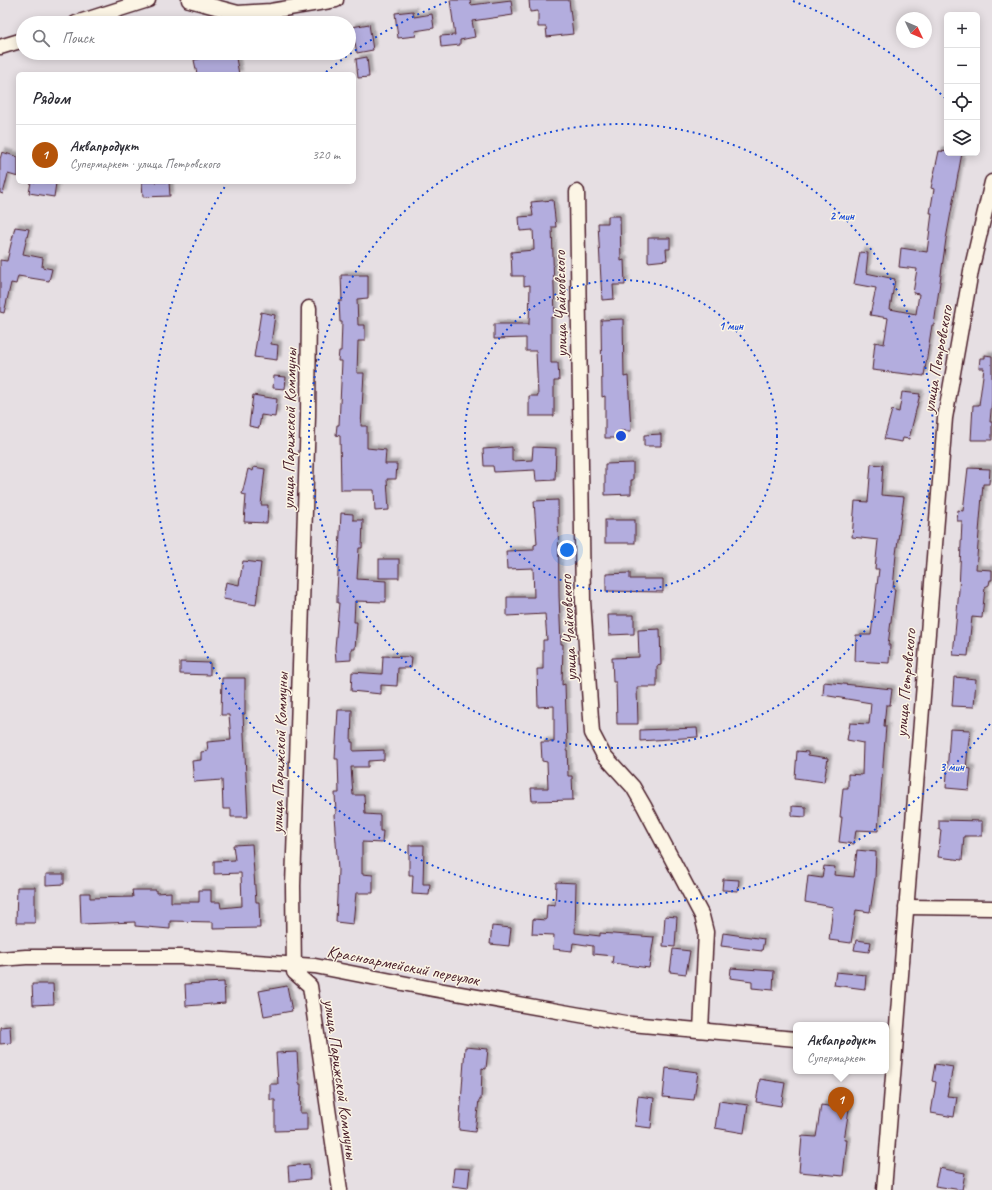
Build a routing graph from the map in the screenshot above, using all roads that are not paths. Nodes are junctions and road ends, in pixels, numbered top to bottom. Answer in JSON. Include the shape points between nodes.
{"nodes":[{"id":1,"x":148,"y":0,"type":"edge"},
{"id":2,"x":189,"y":0,"type":"edge"},
{"id":3,"x":336,"y":0,"type":"edge"},
{"id":4,"x":98,"y":16,"type":"edge"},
{"id":5,"x":16,"y":42,"type":"edge"},
{"id":6,"x":0,"y":47,"type":"edge"},
{"id":7,"x":992,"y":182,"type":"edge"},
{"id":8,"x":577,"y":192,"type":"dead end"},
{"id":9,"x":309,"y":308,"type":"dead end"},
{"id":10,"x":906,"y":907,"type":"junction"},
{"id":11,"x":992,"y":908,"type":"edge"},
{"id":12,"x":0,"y":959,"type":"edge"},
{"id":13,"x":294,"y":965,"type":"junction"},
{"id":14,"x":701,"y":1030,"type":"junction"},
{"id":15,"x":793,"y":1039,"type":"edge"},
{"id":16,"x":891,"y":1048,"type":"edge"},
{"id":17,"x":340,"y":1190,"type":"edge"},
{"id":18,"x":884,"y":1190,"type":"edge"}],
"edges":[{"from":1,"to":4,"type":"street"},
{"from":2,"to":3,"type":"street","via":[[238,13],[272,11]]},
{"from":5,"to":6,"type":"street"},
{"from":7,"to":10,"type":"street","name":"улица Петровского","via":[[971,270],[945,418]]},
{"from":8,"to":14,"type":"street","name":"улица Чайковского","via":[[583,601],[592,733],[602,754],[632,786],[702,916],[706,932]]},
{"from":9,"to":13,"type":"street","name":"улица Парижской Коммуны","via":[[308,424],[293,886]]},
{"from":10,"to":11,"type":"street"},
{"from":10,"to":16,"type":"street","name":"улица Петровского"},
{"from":12,"to":13,"type":"street","name":"Красноармейский переулок","via":[[26,956],[180,957]]},
{"from":13,"to":14,"type":"street","name":"Красноармейский переулок","via":[[315,966],[631,1024]]},
{"from":13,"to":17,"type":"street","name":"улица Парижской Коммуны","via":[[294,972],[310,986]]},
{"from":14,"to":15,"type":"street","name":"Красноармейский переулок"},
{"from":16,"to":18,"type":"street","name":"улица Петровского"}]}
